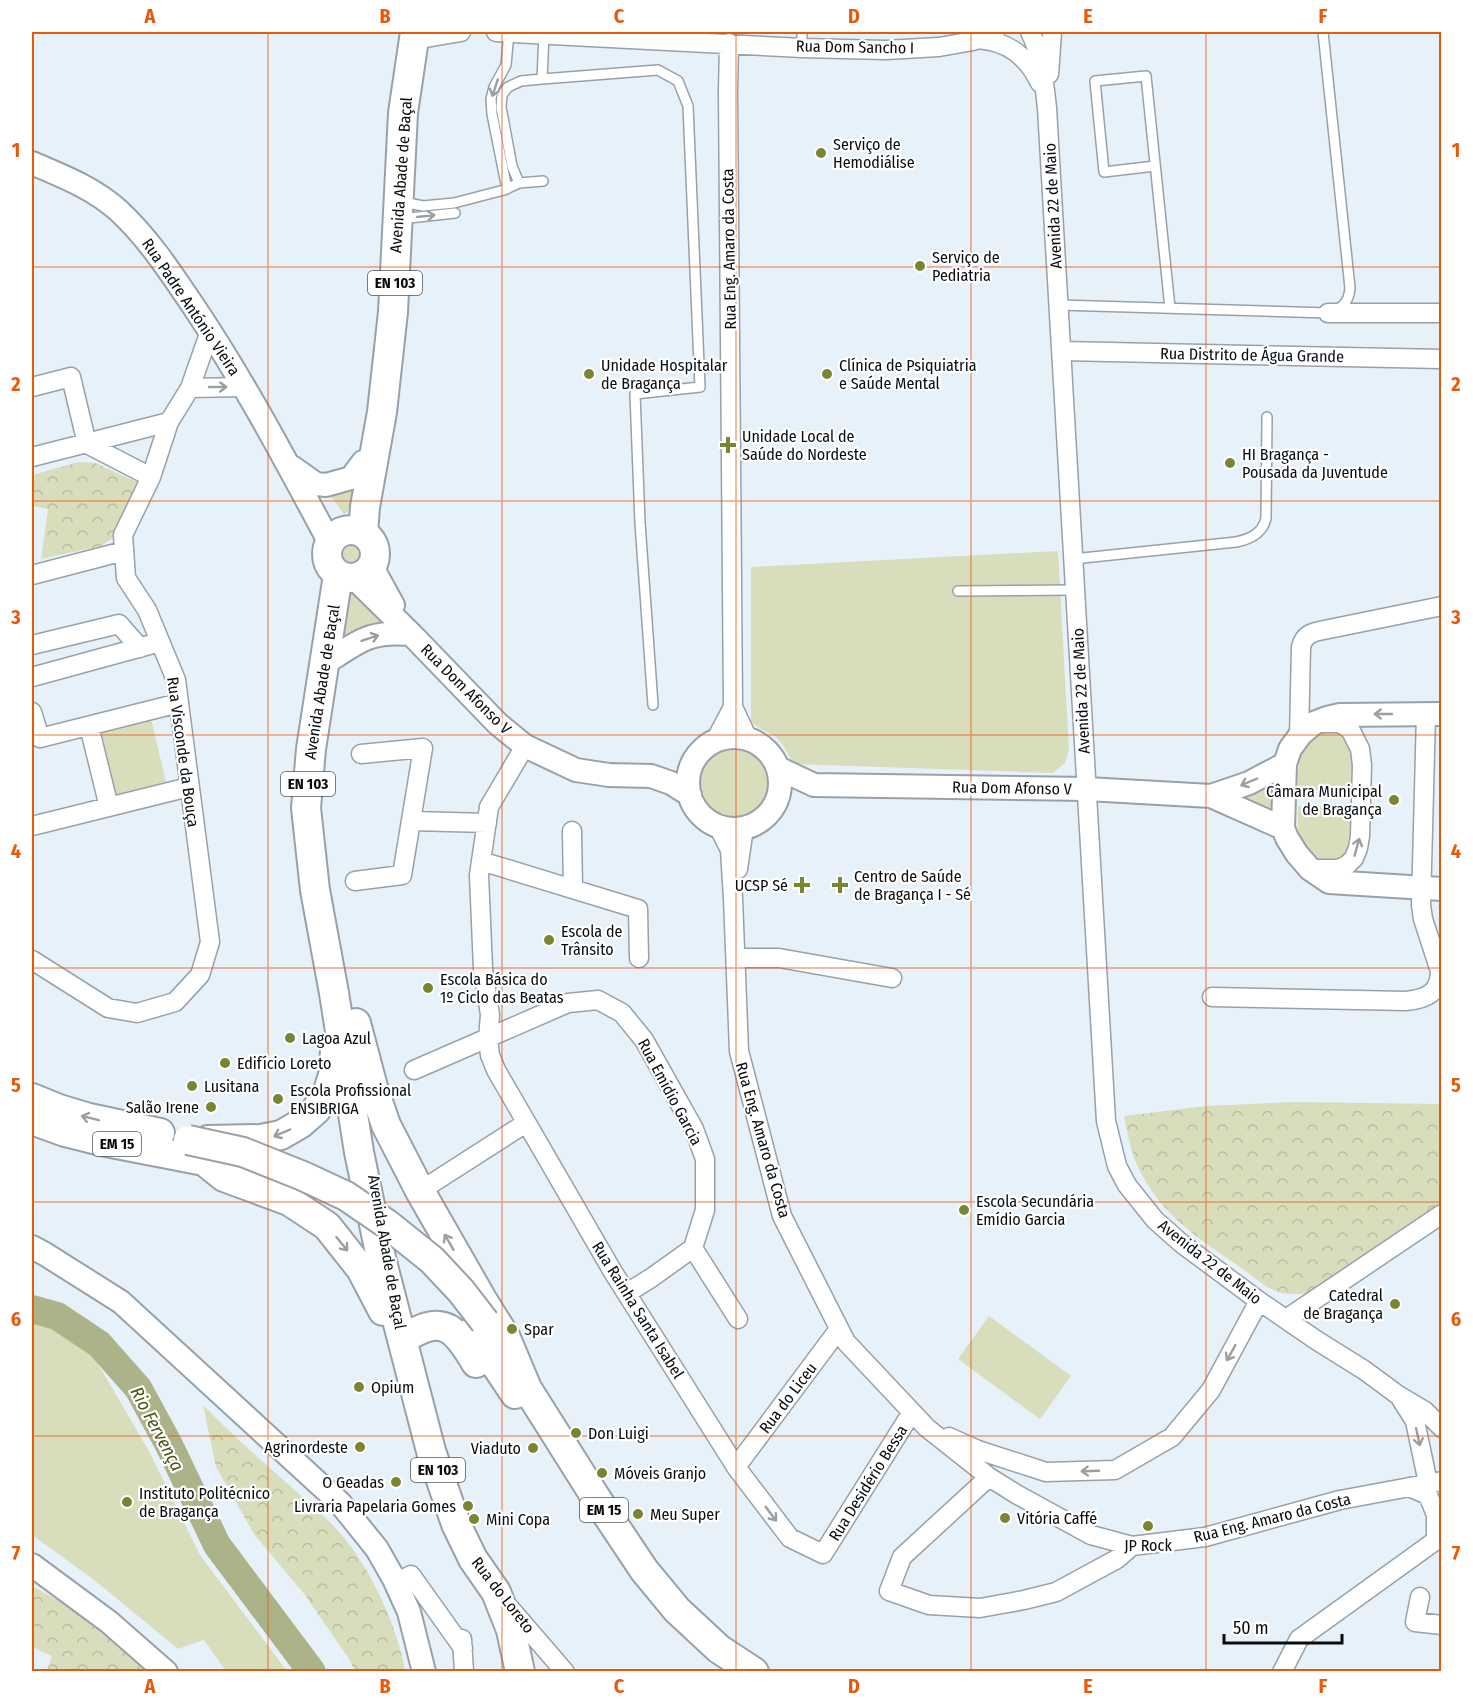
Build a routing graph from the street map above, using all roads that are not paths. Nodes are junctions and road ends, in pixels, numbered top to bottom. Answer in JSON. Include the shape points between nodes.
{"nodes":[{"id":1,"x":461,"y":32,"type":"edge"},
{"id":2,"x":496,"y":32,"type":"edge"},
{"id":3,"x":509,"y":32,"type":"edge"},
{"id":4,"x":995,"y":32,"type":"edge"},
{"id":5,"x":1030,"y":32,"type":"edge"},
{"id":6,"x":1052,"y":32,"type":"edge"},
{"id":7,"x":1323,"y":32,"type":"edge"},
{"id":8,"x":410,"y":34,"type":"edge"},
{"id":9,"x":544,"y":34,"type":"junction"},
{"id":10,"x":977,"y":39,"type":"junction"},
{"id":11,"x":802,"y":40,"type":"edge"},
{"id":12,"x":729,"y":43,"type":"junction"},
{"id":13,"x":542,"y":78,"type":"junction"},
{"id":14,"x":1046,"y":94,"type":"junction"},
{"id":15,"x":32,"y":163,"type":"edge"},
{"id":16,"x":1155,"y":166,"type":"junction"},
{"id":17,"x":543,"y":181,"type":"dead end"},
{"id":18,"x":519,"y":183,"type":"junction"},
{"id":19,"x":507,"y":189,"type":"junction"},
{"id":20,"x":395,"y":208,"type":"junction"},
{"id":21,"x":455,"y":208,"type":"junction"},
{"id":22,"x":1059,"y":305,"type":"junction"},
{"id":23,"x":1170,"y":308,"type":"junction"},
{"id":24,"x":1328,"y":313,"type":"junction"},
{"id":25,"x":1442,"y":313,"type":"edge"},
{"id":26,"x":210,"y":331,"type":"junction"},
{"id":27,"x":1062,"y":351,"type":"junction"},
{"id":28,"x":1442,"y":359,"type":"edge"},
{"id":29,"x":32,"y":387,"type":"edge"},
{"id":30,"x":245,"y":387,"type":"junction"},
{"id":31,"x":190,"y":388,"type":"junction"},
{"id":32,"x":1267,"y":417,"type":"dead end"},
{"id":33,"x":169,"y":422,"type":"junction"},
{"id":34,"x":87,"y":444,"type":"junction"},
{"id":35,"x":32,"y":457,"type":"edge"},
{"id":36,"x":363,"y":462,"type":"junction"},
{"id":37,"x":288,"y":464,"type":"junction"},
{"id":38,"x":150,"y":477,"type":"junction"},
{"id":39,"x":346,"y":535,"type":"junction"},
{"id":40,"x":124,"y":551,"type":"junction"},
{"id":41,"x":1073,"y":559,"type":"junction"},
{"id":42,"x":32,"y":575,"type":"edge"},
{"id":43,"x":354,"y":575,"type":"junction"},
{"id":44,"x":1075,"y":590,"type":"junction"},
{"id":45,"x":958,"y":591,"type":"dead end"},
{"id":46,"x":1442,"y":606,"type":"edge"},
{"id":47,"x":411,"y":634,"type":"junction"},
{"id":48,"x":160,"y":642,"type":"junction"},
{"id":49,"x":32,"y":645,"type":"edge"},
{"id":50,"x":140,"y":648,"type":"junction"},
{"id":51,"x":333,"y":658,"type":"junction"},
{"id":52,"x":32,"y":676,"type":"edge"},
{"id":53,"x":179,"y":703,"type":"junction"},
{"id":54,"x":653,"y":705,"type":"dead end"},
{"id":55,"x":733,"y":707,"type":"junction"},
{"id":56,"x":32,"y":712,"type":"edge"},
{"id":57,"x":1434,"y":714,"type":"edge"},
{"id":58,"x":89,"y":726,"type":"junction"},
{"id":59,"x":1306,"y":730,"type":"junction"},
{"id":60,"x":748,"y":739,"type":"junction"},
{"id":61,"x":715,"y":741,"type":"junction"},
{"id":62,"x":525,"y":746,"type":"junction"},
{"id":63,"x":361,"y":754,"type":"dead end"},
{"id":64,"x":695,"y":759,"type":"junction"},
{"id":65,"x":1285,"y":764,"type":"junction"},
{"id":66,"x":778,"y":768,"type":"junction"},
{"id":67,"x":651,"y":776,"type":"junction"},
{"id":68,"x":814,"y":785,"type":"junction"},
{"id":69,"x":189,"y":787,"type":"junction"},
{"id":70,"x":1087,"y":789,"type":"junction"},
{"id":71,"x":690,"y":795,"type":"junction"},
{"id":72,"x":1211,"y":795,"type":"junction"},
{"id":73,"x":776,"y":802,"type":"junction"},
{"id":74,"x":109,"y":807,"type":"junction"},
{"id":75,"x":412,"y":821,"type":"junction"},
{"id":76,"x":487,"y":823,"type":"junction"},
{"id":77,"x":32,"y":826,"type":"edge"},
{"id":78,"x":718,"y":826,"type":"junction"},
{"id":79,"x":744,"y":828,"type":"junction"},
{"id":80,"x":1283,"y":828,"type":"junction"},
{"id":81,"x":572,"y":831,"type":"dead end"},
{"id":82,"x":481,"y":861,"type":"junction"},
{"id":83,"x":1310,"y":869,"type":"junction"},
{"id":84,"x":355,"y":881,"type":"dead end"},
{"id":85,"x":1431,"y":888,"type":"edge"},
{"id":86,"x":573,"y":889,"type":"junction"},
{"id":87,"x":734,"y":898,"type":"junction"},
{"id":88,"x":334,"y":950,"type":"junction"},
{"id":89,"x":639,"y":958,"type":"dead end"},
{"id":90,"x":736,"y":958,"type":"junction"},
{"id":91,"x":32,"y":960,"type":"edge"},
{"id":92,"x":892,"y":978,"type":"dead end"},
{"id":93,"x":334,"y":993,"type":"junction"},
{"id":94,"x":1212,"y":997,"type":"dead end"},
{"id":95,"x":488,"y":1039,"type":"junction"},
{"id":96,"x":414,"y":1070,"type":"dead end"},
{"id":97,"x":32,"y":1098,"type":"edge"},
{"id":98,"x":32,"y":1120,"type":"edge"},
{"id":99,"x":526,"y":1123,"type":"junction"},
{"id":100,"x":196,"y":1151,"type":"junction"},
{"id":101,"x":420,"y":1191,"type":"junction"},
{"id":102,"x":1442,"y":1214,"type":"edge"},
{"id":103,"x":32,"y":1247,"type":"edge"},
{"id":104,"x":693,"y":1248,"type":"junction"},
{"id":105,"x":627,"y":1293,"type":"junction"},
{"id":106,"x":1260,"y":1301,"type":"junction"},
{"id":107,"x":738,"y":1319,"type":"dead end"},
{"id":108,"x":1286,"y":1319,"type":"junction"},
{"id":109,"x":479,"y":1326,"type":"junction"},
{"id":110,"x":839,"y":1329,"type":"junction"},
{"id":111,"x":402,"y":1339,"type":"junction"},
{"id":112,"x":526,"y":1386,"type":"junction"},
{"id":113,"x":1398,"y":1395,"type":"junction"},
{"id":114,"x":912,"y":1412,"type":"junction"},
{"id":115,"x":528,"y":1414,"type":"junction"},
{"id":116,"x":927,"y":1428,"type":"junction"},
{"id":117,"x":1442,"y":1428,"type":"edge"},
{"id":118,"x":736,"y":1467,"type":"junction"},
{"id":119,"x":989,"y":1477,"type":"junction"},
{"id":120,"x":1435,"y":1482,"type":"edge"},
{"id":121,"x":1409,"y":1487,"type":"junction"},
{"id":122,"x":1439,"y":1538,"type":"edge"},
{"id":123,"x":1132,"y":1546,"type":"junction"},
{"id":124,"x":823,"y":1554,"type":"joint"},
{"id":125,"x":32,"y":1565,"type":"edge"},
{"id":126,"x":396,"y":1583,"type":"junction"},
{"id":127,"x":496,"y":1592,"type":"junction"},
{"id":128,"x":1420,"y":1597,"type":"dead end"},
{"id":129,"x":1442,"y":1625,"type":"edge"},
{"id":130,"x":166,"y":1671,"type":"edge"},
{"id":131,"x":424,"y":1671,"type":"edge"},
{"id":132,"x":464,"y":1671,"type":"edge"},
{"id":133,"x":520,"y":1671,"type":"edge"},
{"id":134,"x":565,"y":1671,"type":"edge"},
{"id":135,"x":731,"y":1671,"type":"edge"},
{"id":136,"x":754,"y":1671,"type":"edge"},
{"id":137,"x":1282,"y":1671,"type":"edge"}],
"edges":[{"from":1,"to":8,"type":"street"},
{"from":2,"to":3,"type":"street","name":"Rua Dom Sancho I"},
{"from":3,"to":9,"type":"street","name":"Rua Dom Sancho I"},
{"from":3,"to":19,"type":"lane","one_way":true,"via":[[506,65],[491,99]]},
{"from":4,"to":10,"type":"street","name":"Rua Dom Sancho I"},
{"from":5,"to":14,"type":"street","name":"Avenida 22 de Maio"},
{"from":6,"to":14,"type":"street"},
{"from":7,"to":24,"type":"lane","via":[[1350,288],[1345,304]]},
{"from":8,"to":20,"type":"main road","name":"Avenida Abade de Baçal","number":"EN 103","via":[[398,44],[392,111]]},
{"from":9,"to":12,"type":"street","name":"Rua Dom Sancho I"},
{"from":9,"to":13,"type":"lane"},
{"from":10,"to":11,"type":"street","name":"Rua Dom Sancho I","via":[[939,47],[886,50]]},
{"from":10,"to":14,"type":"street","via":[[992,40],[1015,51],[1035,72]]},
{"from":11,"to":12,"type":"street","name":"Rua Dom Sancho I"},
{"from":12,"to":55,"type":"street","name":"Rua Eng. Amaro da Costa"},
{"from":13,"to":18,"type":"lane","via":[[521,81],[502,95],[512,166]]},
{"from":13,"to":54,"type":"lane","via":[[658,70],[678,81],[688,106],[700,387],[635,394]]},
{"from":14,"to":22,"type":"street","name":"Avenida 22 de Maio"},
{"from":15,"to":26,"type":"street","name":"Rua Padre António Vieira","via":[[68,178],[118,209],[147,241]]},
{"from":16,"to":16,"type":"lane","via":[[1146,76],[1095,81],[1104,172]]},
{"from":16,"to":23,"type":"lane"},
{"from":17,"to":18,"type":"lane"},
{"from":18,"to":19,"type":"lane"},
{"from":19,"to":21,"type":"lane"},
{"from":20,"to":21,"type":"lane","one_way":true},
{"from":20,"to":21,"type":"lane"},
{"from":20,"to":36,"type":"main road","name":"Avenida Abade de Baçal","number":"EN 103"},
{"from":20,"to":39,"type":"main road","name":"Avenida Abade de Baçal","number":"EN 103","via":[[393,312],[382,412],[365,507]]},
{"from":22,"to":23,"type":"lane"},
{"from":22,"to":27,"type":"street","name":"Avenida 22 de Maio"},
{"from":23,"to":24,"type":"lane"},
{"from":24,"to":25,"type":"street"},
{"from":26,"to":30,"type":"street","name":"Rua Padre António Vieira"},
{"from":26,"to":31,"type":"street","name":"Rua Visconde da Bouça"},
{"from":27,"to":28,"type":"street","name":"Rua Distrito de Água Grande"},
{"from":27,"to":41,"type":"street","name":"Avenida 22 de Maio"},
{"from":29,"to":34,"type":"street","via":[[71,377]]},
{"from":31,"to":30,"type":"street","one_way":true},
{"from":30,"to":37,"type":"street","name":"Rua Padre António Vieira"},
{"from":31,"to":33,"type":"street","name":"Rua Visconde da Bouça"},
{"from":32,"to":41,"type":"lane","via":[[1266,518],[1254,536],[1236,542]]},
{"from":33,"to":34,"type":"street"},
{"from":33,"to":38,"type":"street","name":"Rua Visconde da Bouça"},
{"from":34,"to":35,"type":"street"},
{"from":34,"to":38,"type":"street"},
{"from":36,"to":37,"type":"street","via":[[351,478],[326,484],[316,484]]},
{"from":36,"to":39,"type":"main road","name":"Avenida Abade de Baçal","number":"EN 103"},
{"from":37,"to":39,"type":"street","name":"Rua Padre António Vieira"},
{"from":38,"to":40,"type":"street","name":"Rua Visconde da Bouça","via":[[123,535]]},
{"from":39,"to":43,"type":"main road","name":"Avenida Abade de Baçal","number":"EN 103","via":[[327,557],[329,564]]},
{"from":39,"to":43,"type":"main road","name":"Avenida Abade de Baçal","number":"EN 103","via":[[369,537],[376,552],[375,560]]},
{"from":40,"to":42,"type":"street"},
{"from":40,"to":48,"type":"street","name":"Rua Visconde da Bouça","via":[[126,578],[147,610]]},
{"from":41,"to":44,"type":"street","name":"Avenida 22 de Maio"},
{"from":43,"to":47,"type":"street","name":"Rua Dom Afonso V"},
{"from":43,"to":51,"type":"main road","name":"Avenida Abade de Baçal","number":"EN 103","via":[[343,591]]},
{"from":43,"to":93,"type":"main road","name":"Avenida Abade de Baçal","number":"EN 103","via":[[311,749],[306,808],[315,890]]},
{"from":44,"to":45,"type":"lane"},
{"from":44,"to":70,"type":"street","name":"Avenida 22 de Maio"},
{"from":46,"to":59,"type":"street","via":[[1306,636],[1301,657]]},
{"from":51,"to":47,"type":"street","one_way":true,"via":[[373,636],[390,632]]},
{"from":47,"to":62,"type":"street","name":"Rua Dom Afonso V","via":[[498,724]]},
{"from":48,"to":50,"type":"street"},
{"from":48,"to":53,"type":"street","name":"Rua Visconde da Bouça","via":[[176,680]]},
{"from":49,"to":50,"type":"street","via":[[119,624]]},
{"from":50,"to":52,"type":"street"},
{"from":51,"to":88,"type":"main road","name":"Avenida Abade de Baçal","number":"EN 103","via":[[315,808]]},
{"from":53,"to":58,"type":"street"},
{"from":53,"to":69,"type":"street","name":"Rua Visconde da Bouça"},
{"from":55,"to":60,"type":"street","name":"Rua Eng. Amaro da Costa"},
{"from":55,"to":61,"type":"street","name":"Rua Eng. Amaro da Costa"},
{"from":56,"to":58,"type":"street","via":[[40,738]]},
{"from":57,"to":59,"type":"street","one_way":true,"via":[[1340,715]]},
{"from":57,"to":85,"type":"street"},
{"from":58,"to":74,"type":"street"},
{"from":59,"to":65,"type":"street","via":[[1290,749]]},
{"from":83,"to":59,"type":"street","one_way":true,"via":[[1338,869],[1354,858],[1360,836],[1362,765],[1360,748],[1351,731],[1339,723]]},
{"from":60,"to":61,"type":"street"},
{"from":60,"to":66,"type":"street","via":[[766,750]]},
{"from":61,"to":64,"type":"street"},
{"from":62,"to":67,"type":"street","name":"Rua Dom Afonso V","via":[[576,770]]},
{"from":62,"to":76,"type":"street","name":"Rua Rainha Santa Isabel","via":[[489,807]]},
{"from":63,"to":75,"type":"street","via":[[423,748]]},
{"from":64,"to":67,"type":"street","via":[[670,772]]},
{"from":64,"to":71,"type":"street","via":[[688,782]]},
{"from":65,"to":72,"type":"street","name":"Rua Dom Afonso V","one_way":true,"via":[[1249,783]]},
{"from":65,"to":80,"type":"street"},
{"from":66,"to":68,"type":"street","name":"Rua Dom Afonso V"},
{"from":66,"to":73,"type":"street"},
{"from":67,"to":71,"type":"street","name":"Rua Dom Afonso V"},
{"from":68,"to":70,"type":"street","name":"Rua Dom Afonso V"},
{"from":68,"to":73,"type":"street","name":"Rua Dom Afonso V"},
{"from":69,"to":74,"type":"street"},
{"from":69,"to":91,"type":"street","name":"Rua Visconde da Bouça","via":[[210,942],[200,975],[175,1002],[137,1013],[108,1008]]},
{"from":70,"to":72,"type":"street","name":"Rua Dom Afonso V"},
{"from":70,"to":106,"type":"street","name":"Avenida 22 de Maio","via":[[1106,1121],[1118,1166],[1127,1185],[1155,1220]]},
{"from":71,"to":78,"type":"street","via":[[700,814]]},
{"from":72,"to":80,"type":"street","name":"Rua Dom Afonso V"},
{"from":73,"to":79,"type":"street","via":[[758,823]]},
{"from":74,"to":77,"type":"street"},
{"from":75,"to":76,"type":"street"},
{"from":75,"to":84,"type":"street","via":[[402,875]]},
{"from":76,"to":82,"type":"street","name":"Rua Rainha Santa Isabel"},
{"from":78,"to":79,"type":"street"},
{"from":78,"to":87,"type":"street","name":"Rua Eng. Amaro da Costa","via":[[730,850]]},
{"from":79,"to":87,"type":"street","name":"Rua Eng. Amaro da Costa"},
{"from":80,"to":83,"type":"street"},
{"from":81,"to":86,"type":"street"},
{"from":82,"to":86,"type":"street"},
{"from":82,"to":95,"type":"street","name":"Rua Rainha Santa Isabel"},
{"from":83,"to":85,"type":"street","via":[[1329,882]]},
{"from":85,"to":94,"type":"street","via":[[1423,919],[1440,971],[1438,984],[1427,996],[1414,1000]]},
{"from":86,"to":89,"type":"street","via":[[638,909]]},
{"from":87,"to":90,"type":"street","name":"Rua Eng. Amaro da Costa"},
{"from":88,"to":101,"type":"main road","via":[[386,1125]]},
{"from":88,"to":111,"type":"main road","name":"Avenida Abade de Baçal","number":"EN 103","via":[[391,1257]]},
{"from":90,"to":92,"type":"street","via":[[779,958]]},
{"from":90,"to":110,"type":"street","name":"Rua Eng. Amaro da Costa","via":[[739,1051],[782,1216]]},
{"from":93,"to":100,"type":"main road","one_way":true,"via":[[334,1072],[316,1110],[281,1135]]},
{"from":93,"to":111,"type":"main road","name":"Avenida Abade de Baçal","number":"EN 103","via":[[359,1152]]},
{"from":95,"to":96,"type":"street","name":"Rua Emídio Garcia"},
{"from":95,"to":99,"type":"street","name":"Rua Rainha Santa Isabel","via":[[496,1070]]},
{"from":95,"to":104,"type":"street","name":"Rua Emídio Garcia","via":[[568,1003],[598,1000],[622,1013],[644,1040],[694,1129],[705,1159],[705,1210]]},
{"from":100,"to":97,"type":"main road","number":"EM 15","one_way":true},
{"from":98,"to":100,"type":"main road","number":"EM 15","via":[[101,1141]]},
{"from":99,"to":101,"type":"street"},
{"from":99,"to":105,"type":"street","name":"Rua Rainha Santa Isabel"},
{"from":100,"to":109,"type":"main road","number":"EM 15","via":[[336,1208],[375,1233]]},
{"from":100,"to":111,"type":"main road","one_way":true,"via":[[224,1177],[289,1202],[327,1226],[361,1269],[391,1329]]},
{"from":112,"to":101,"type":"main road","one_way":true,"via":[[505,1336]]},
{"from":102,"to":108,"type":"street"},
{"from":103,"to":126,"type":"street","via":[[121,1302],[340,1503],[377,1549]]},
{"from":104,"to":105,"type":"street"},
{"from":104,"to":107,"type":"street"},
{"from":105,"to":118,"type":"street","name":"Rua Rainha Santa Isabel"},
{"from":106,"to":108,"type":"street","name":"Avenida 22 de Maio"},
{"from":106,"to":116,"type":"street","one_way":true,"via":[[1211,1390],[1172,1437],[1115,1470],[1046,1472]]},
{"from":108,"to":113,"type":"street","name":"Avenida 22 de Maio"},
{"from":109,"to":112,"type":"main road","number":"EM 15"},
{"from":109,"to":115,"type":"main road","number":"EM 15"},
{"from":110,"to":114,"type":"street","name":"Rua Eng. Amaro da Costa","via":[[846,1342]]},
{"from":110,"to":118,"type":"street","name":"Rua do Liceu"},
{"from":111,"to":115,"type":"main road","via":[[437,1325],[451,1329],[501,1400]]},
{"from":111,"to":127,"type":"main road","name":"Rua do Loreto","number":"EN 103","via":[[431,1450],[456,1524],[473,1559]]},
{"from":112,"to":136,"type":"main road","number":"EM 15","via":[[644,1570],[677,1610],[719,1649]]},
{"from":113,"to":117,"type":"street","name":"Avenida 22 de Maio","via":[[1425,1411]]},
{"from":113,"to":120,"type":"street","one_way":true,"via":[[1414,1421]]},
{"from":114,"to":116,"type":"street","name":"Rua Eng. Amaro da Costa"},
{"from":114,"to":124,"type":"street","name":"Rua Desidério Bessa"},
{"from":115,"to":135,"type":"main road","number":"EM 15","via":[[633,1578],[666,1618],[709,1657]]},
{"from":116,"to":119,"type":"street","name":"Rua Eng. Amaro da Costa"},
{"from":118,"to":124,"type":"street","name":"Rua Rainha Santa Isabel","one_way":true,"via":[[790,1538]]},
{"from":119,"to":123,"type":"street","name":"Rua Eng. Amaro da Costa","via":[[1091,1535]]},
{"from":119,"to":123,"type":"street","via":[[902,1557],[889,1591],[929,1605],[980,1608],[1024,1600],[1056,1592],[1117,1559]]},
{"from":120,"to":121,"type":"street","name":"Rua Eng. Amaro da Costa"},
{"from":121,"to":122,"type":"street","via":[[1428,1495]]},
{"from":121,"to":123,"type":"street","name":"Rua Eng. Amaro da Costa","via":[[1340,1500],[1205,1538]]},
{"from":122,"to":137,"type":"street","via":[[1299,1639]]},
{"from":125,"to":130,"type":"street","via":[[109,1622]]},
{"from":126,"to":131,"type":"street","via":[[409,1612]]},
{"from":126,"to":132,"type":"street","via":[[411,1575],[462,1643]]},
{"from":127,"to":133,"type":"main road","number":"EN 103","via":[[511,1630]]},
{"from":127,"to":134,"type":"street","name":"Rua do Loreto"},
{"from":128,"to":129,"type":"street","via":[[1415,1622]]}]}
